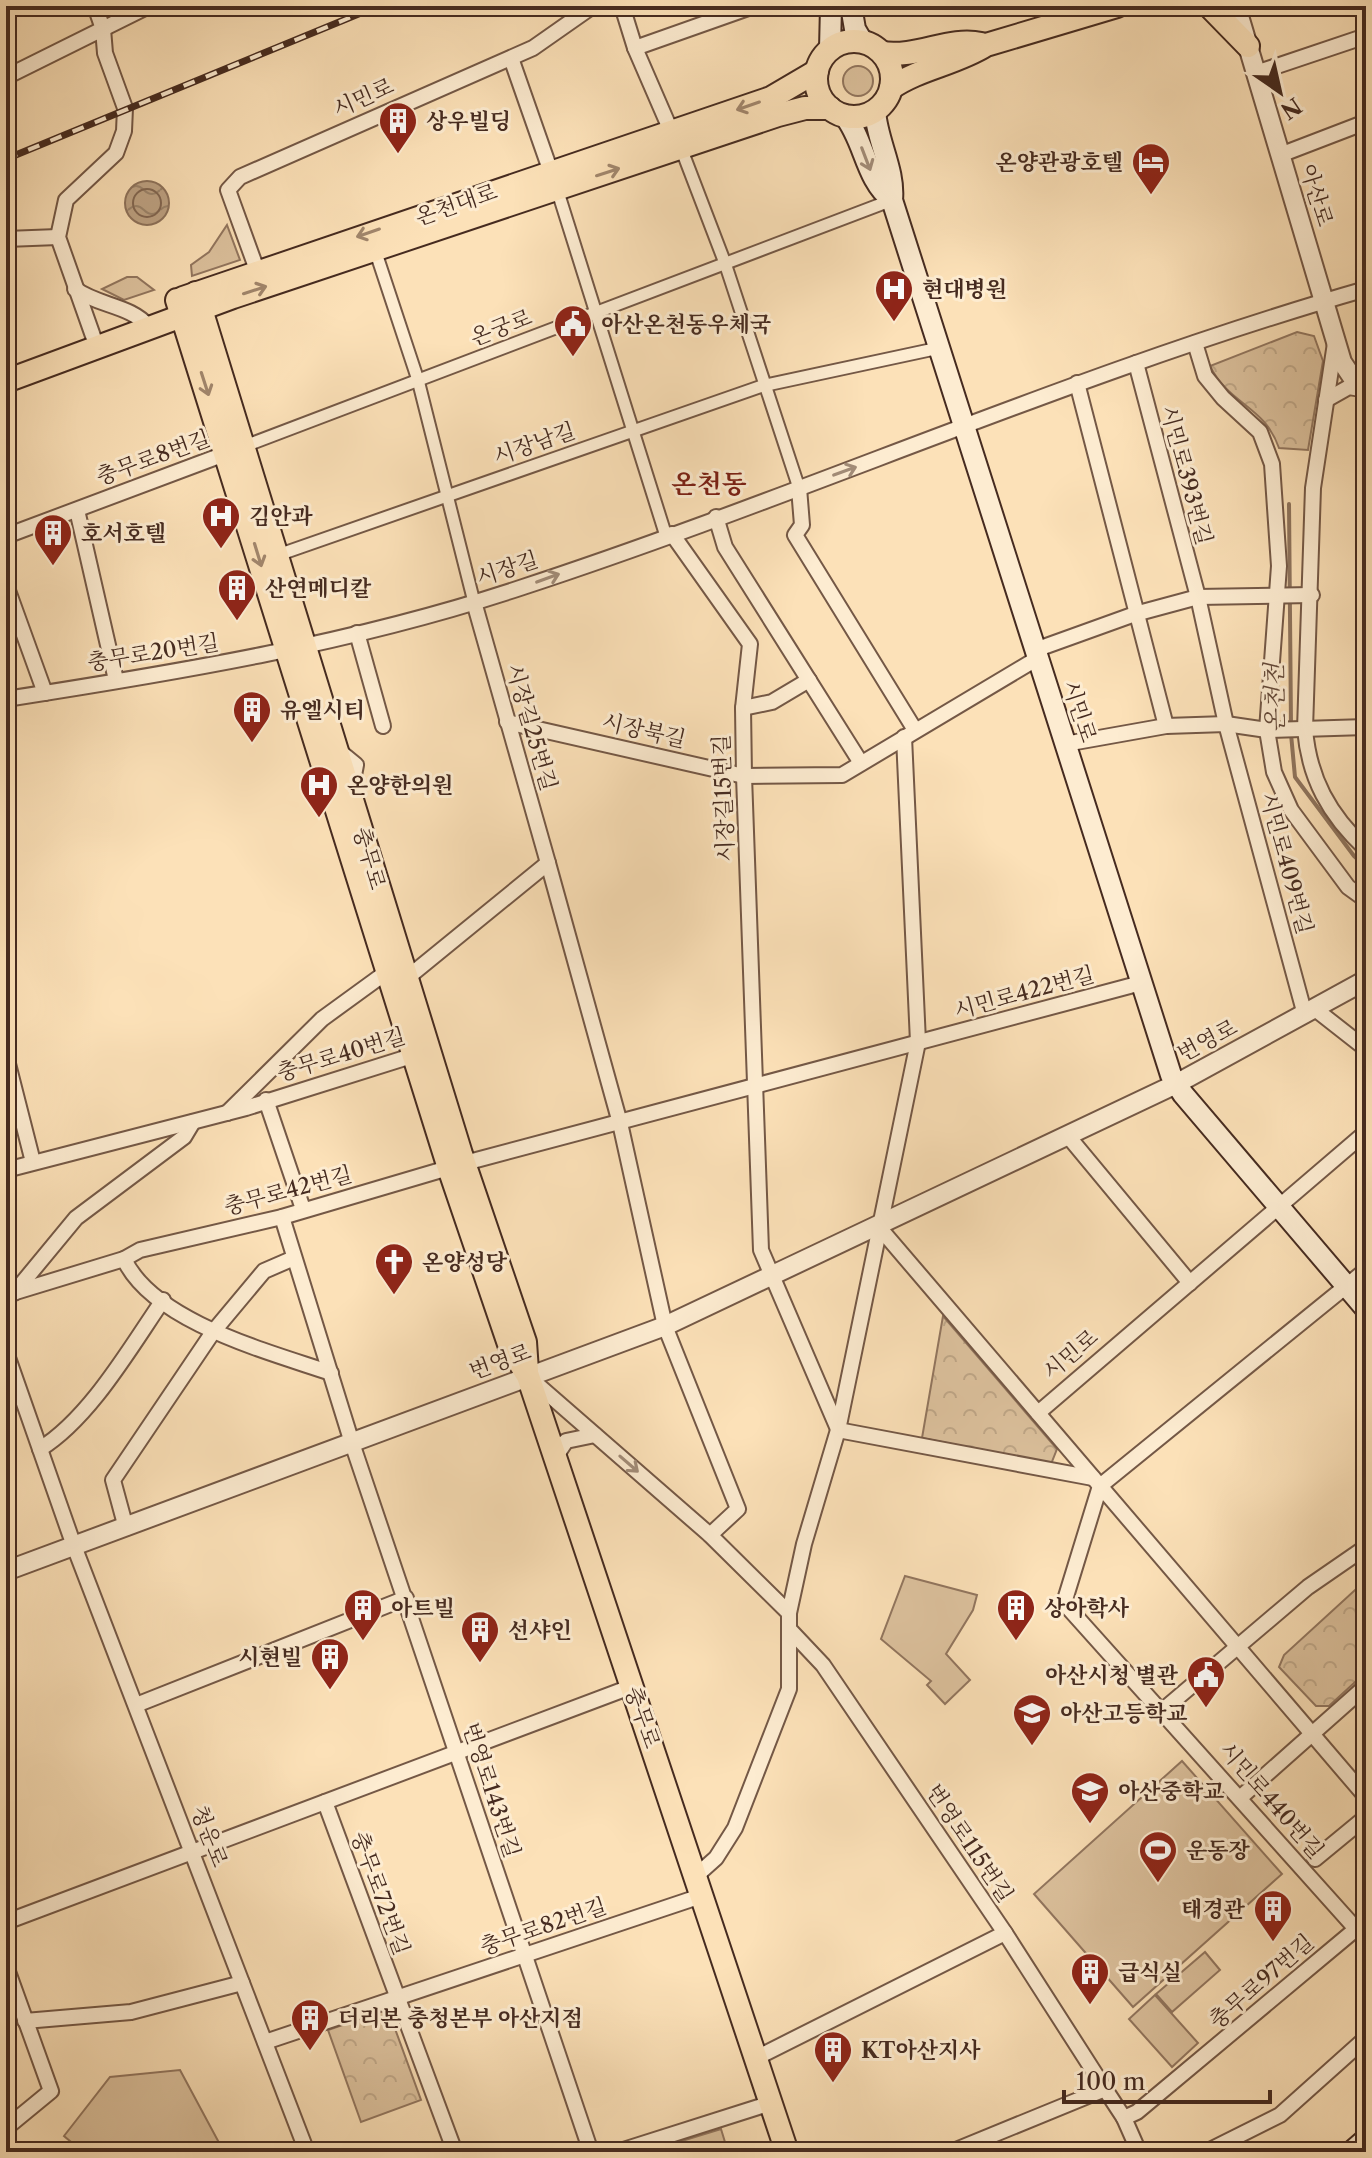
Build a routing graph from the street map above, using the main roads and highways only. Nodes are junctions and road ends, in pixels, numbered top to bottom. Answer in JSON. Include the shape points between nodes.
{"nodes":[{"id":1,"x":831,"y":6,"type":"edge"},
{"id":2,"x":851,"y":6,"type":"edge"},
{"id":3,"x":1117,"y":6,"type":"edge"},
{"id":4,"x":1209,"y":6,"type":"edge"},
{"id":5,"x":862,"y":41,"type":"junction"},
{"id":6,"x":986,"y":45,"type":"junction"},
{"id":7,"x":1248,"y":46,"type":"road end"},
{"id":8,"x":830,"y":49,"type":"junction"},
{"id":9,"x":882,"y":53,"type":"junction"},
{"id":10,"x":817,"y":71,"type":"junction"},
{"id":11,"x":891,"y":88,"type":"junction"},
{"id":12,"x":837,"y":111,"type":"junction"},
{"id":13,"x":875,"y":111,"type":"junction"},
{"id":14,"x":676,"y":139,"type":"junction"},
{"id":15,"x":554,"y":180,"type":"junction"},
{"id":16,"x":892,"y":200,"type":"junction"},
{"id":17,"x":189,"y":304,"type":"junction"},
{"id":18,"x":144,"y":322,"type":"junction"},
{"id":19,"x":6,"y":370,"type":"edge"},
{"id":20,"x":6,"y":381,"type":"edge"},
{"id":21,"x":236,"y":450,"type":"junction"},
{"id":22,"x":298,"y":649,"type":"junction"},
{"id":23,"x":397,"y":975,"type":"junction"},
{"id":24,"x":1366,"y":1309,"type":"edge"},
{"id":25,"x":1366,"y":2139,"type":"edge"},
{"id":26,"x":787,"y":2152,"type":"edge"},
{"id":27,"x":1351,"y":2152,"type":"edge"}],
"edges":[{"from":1,"to":8,"type":"main road"},
{"from":2,"to":5,"type":"main road"},
{"from":3,"to":6,"type":"main road"},
{"from":4,"to":7,"type":"main road"},
{"from":5,"to":8,"type":"main road"},
{"from":5,"to":9,"type":"main road"},
{"from":6,"to":9,"type":"main road","via":[[968,41],[905,56]]},
{"from":6,"to":11,"type":"main road"},
{"from":8,"to":10,"type":"main road"},
{"from":9,"to":11,"type":"main road","via":[[891,69]]},
{"from":10,"to":12,"type":"main road","via":[[817,88]]},
{"from":10,"to":14,"type":"main road","name":"온천대로","one_way":true,"via":[[771,98]]},
{"from":11,"to":13,"type":"main road"},
{"from":12,"to":13,"type":"main road"},
{"from":12,"to":14,"type":"main road","name":"온천대로","via":[[805,108]]},
{"from":12,"to":16,"type":"main road","name":"시민로","one_way":true,"via":[[854,128],[878,189]]},
{"from":13,"to":16,"type":"main road","name":"시민로"},
{"from":14,"to":15,"type":"main road","name":"온천대로"},
{"from":17,"to":15,"type":"main road","name":"온천대로","one_way":true,"via":[[375,250]]},
{"from":15,"to":17,"type":"main road","name":"온천대로","one_way":true,"via":[[257,270]]},
{"from":16,"to":24,"type":"main road","name":"시민로","via":[[1176,1084]]},
{"from":17,"to":18,"type":"main road","name":"온천대로"},
{"from":17,"to":21,"type":"main road","name":"충무로"},
{"from":18,"to":19,"type":"main road","name":"온천대로"},
{"from":18,"to":20,"type":"main road","name":"온천대로"},
{"from":21,"to":22,"type":"main road","name":"충무로","one_way":true},
{"from":21,"to":22,"type":"main road","name":"충무로","via":[[278,555]]},
{"from":22,"to":23,"type":"main road","name":"충무로"},
{"from":22,"to":23,"type":"main road","name":"충무로","via":[[339,751]]},
{"from":23,"to":26,"type":"main road","name":"충무로","via":[[457,1166],[525,1342],[528,1376]]},
{"from":25,"to":27,"type":"main road"}]}
